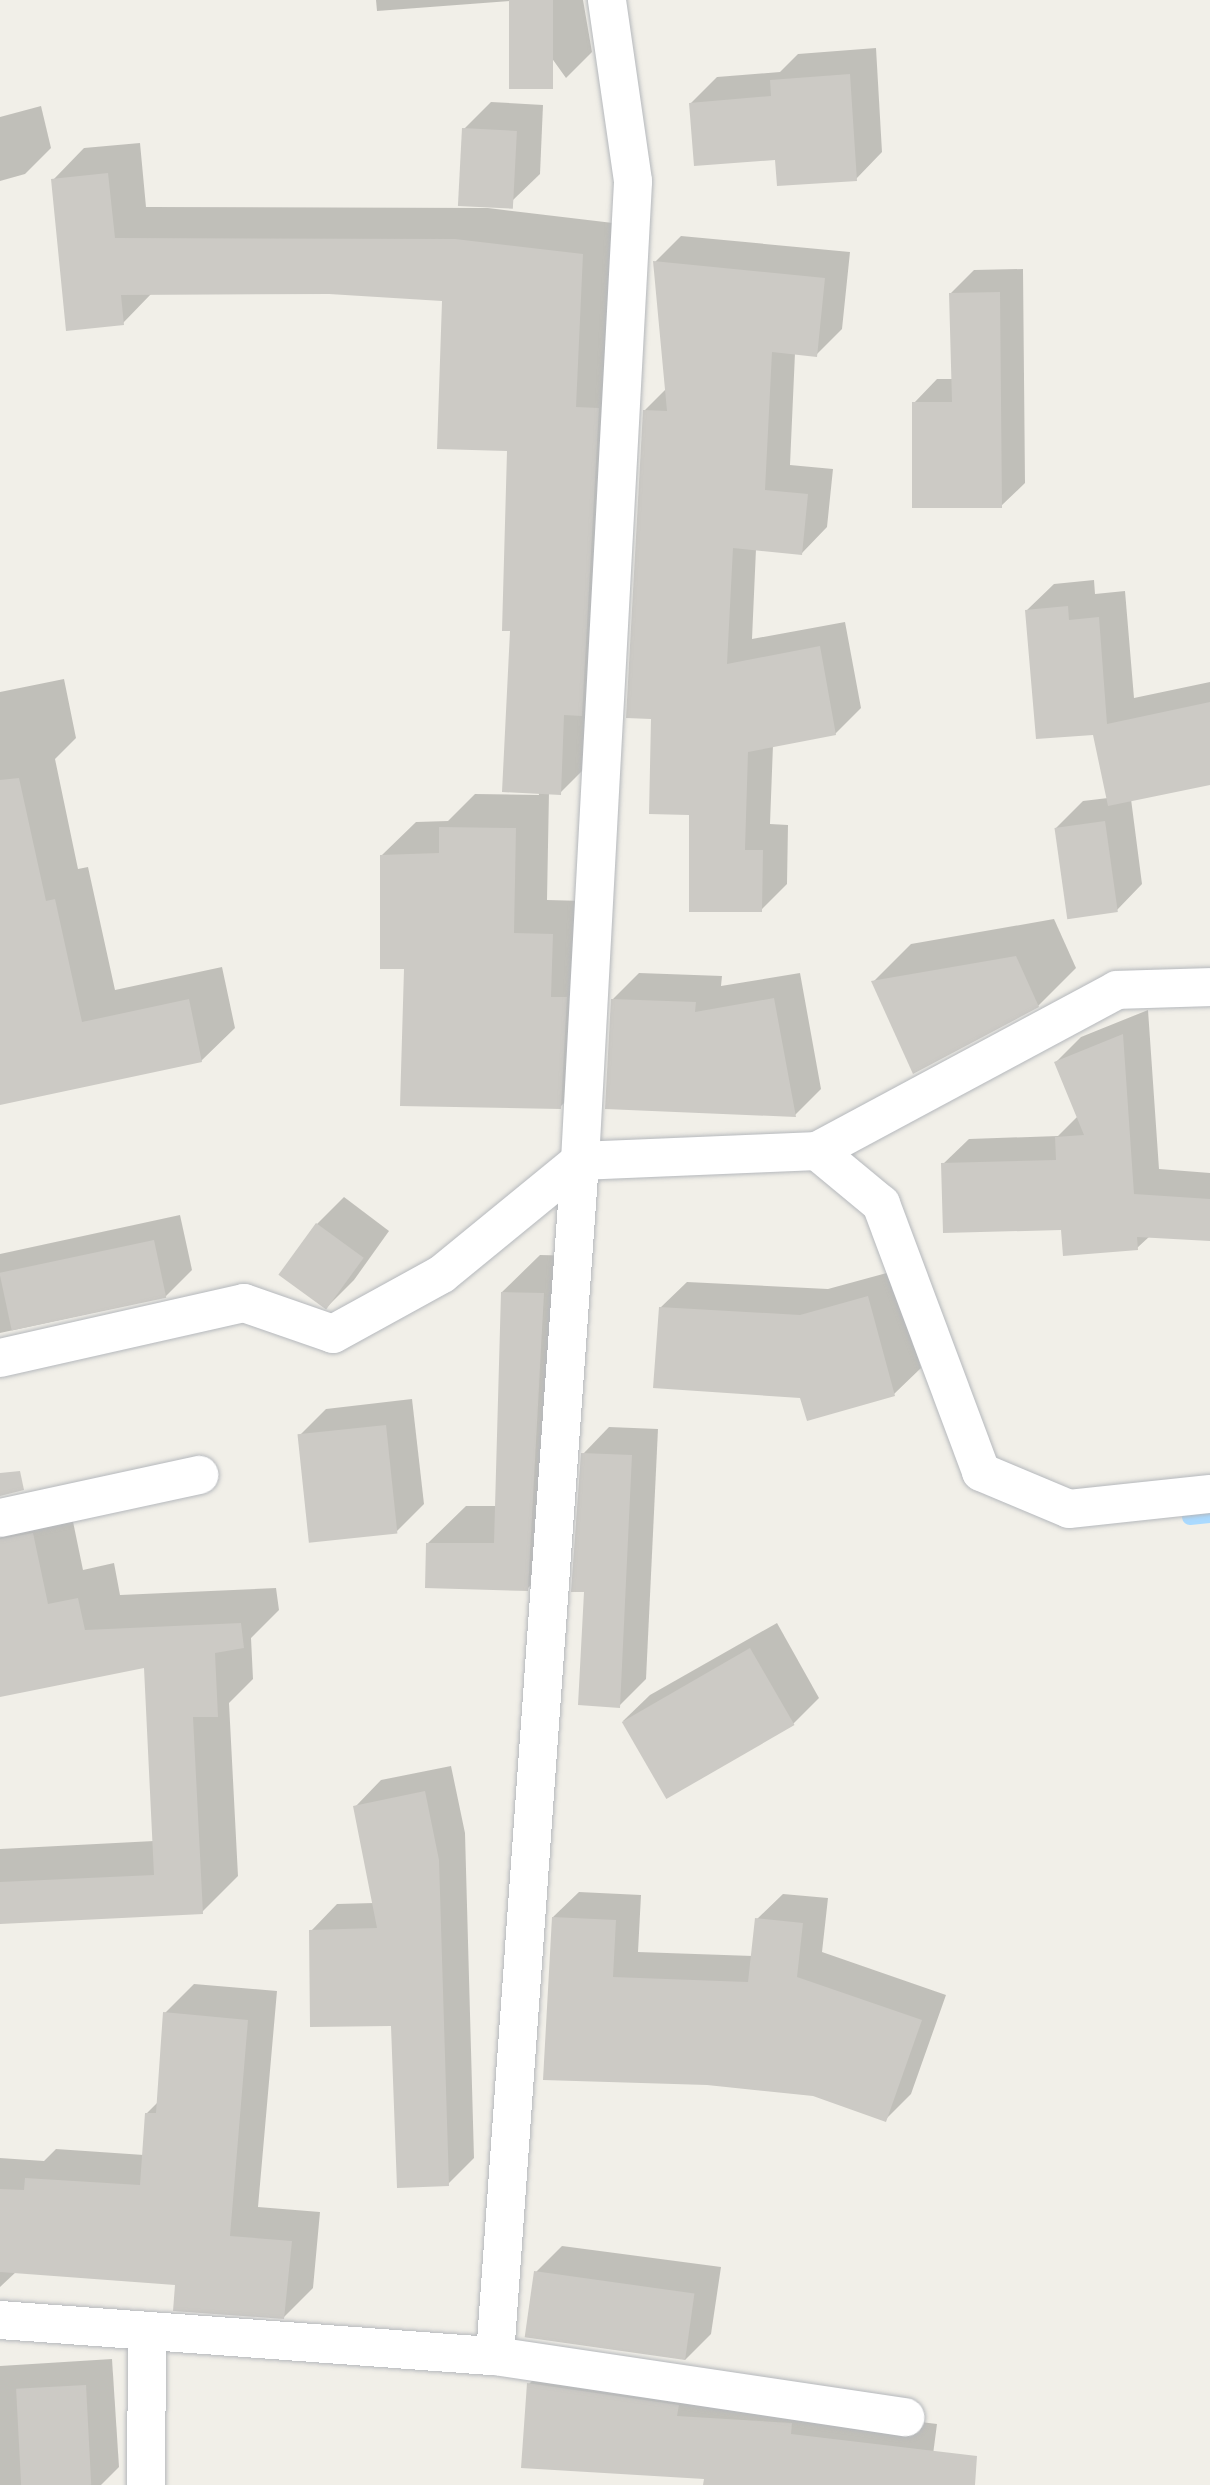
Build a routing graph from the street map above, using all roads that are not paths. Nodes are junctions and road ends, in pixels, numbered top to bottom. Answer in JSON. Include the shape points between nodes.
{"nodes":[{"id":1,"x":607,"y":0,"type":"edge"},
{"id":2,"x":1210,"y":988,"type":"edge"},
{"id":3,"x":817,"y":1151,"type":"junction"},
{"id":4,"x":580,"y":1161,"type":"junction"},
{"id":5,"x":0,"y":1359,"type":"edge"},
{"id":6,"x":199,"y":1475,"type":"dead end"},
{"id":7,"x":1210,"y":1494,"type":"edge"},
{"id":8,"x":0,"y":1518,"type":"edge"},
{"id":9,"x":0,"y":2320,"type":"edge"},
{"id":10,"x":147,"y":2331,"type":"junction"},
{"id":11,"x":495,"y":2356,"type":"junction"},
{"id":12,"x":905,"y":2417,"type":"dead end"},
{"id":13,"x":146,"y":2485,"type":"edge"}],
"edges":[{"from":1,"to":4,"type":"street","via":[[633,181]]},
{"from":2,"to":3,"type":"street","via":[[1117,990]]},
{"from":3,"to":4,"type":"street"},
{"from":3,"to":7,"type":"street","via":[[881,1204],[981,1472],[1069,1509]]},
{"from":4,"to":5,"type":"street","via":[[442,1274],[333,1334],[244,1303]]},
{"from":4,"to":11,"type":"street"},
{"from":6,"to":8,"type":"street"},
{"from":9,"to":10,"type":"street"},
{"from":10,"to":11,"type":"street"},
{"from":10,"to":13,"type":"street"},
{"from":11,"to":12,"type":"street"}]}
